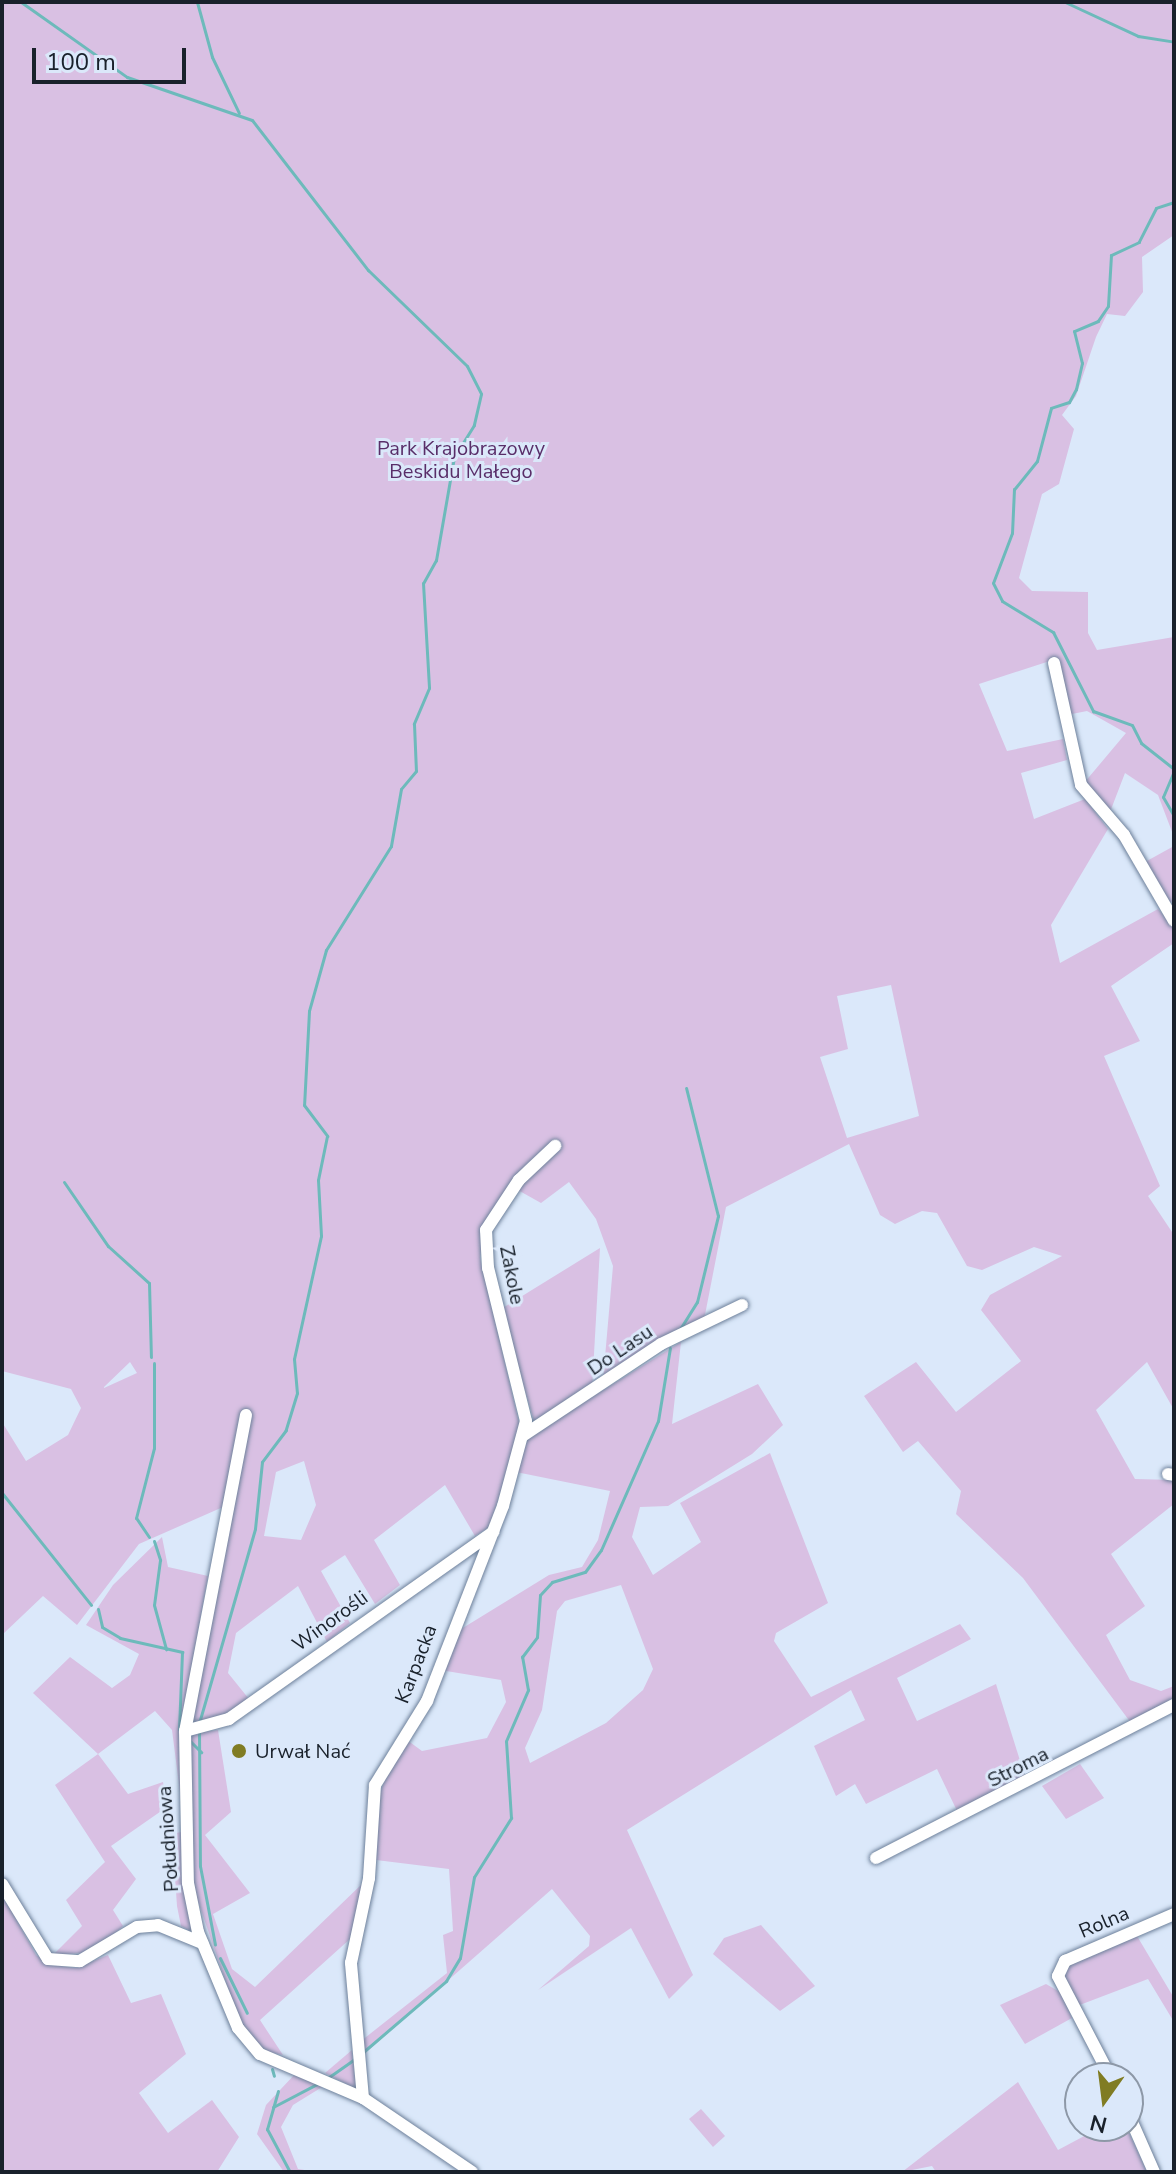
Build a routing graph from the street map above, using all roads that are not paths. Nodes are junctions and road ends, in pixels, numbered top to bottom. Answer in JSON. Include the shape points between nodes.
{"nodes":[{"id":1,"x":1054,"y":663,"type":"dead end"},
{"id":2,"x":1174,"y":921,"type":"edge"},
{"id":3,"x":555,"y":1146,"type":"dead end"},
{"id":4,"x":742,"y":1305,"type":"dead end"},
{"id":5,"x":246,"y":1415,"type":"dead end"},
{"id":6,"x":524,"y":1435,"type":"junction"},
{"id":7,"x":493,"y":1532,"type":"junction"},
{"id":8,"x":1174,"y":1705,"type":"edge"},
{"id":9,"x":185,"y":1731,"type":"junction"},
{"id":10,"x":876,"y":1858,"type":"dead end"},
{"id":11,"x":2,"y":1884,"type":"edge"},
{"id":12,"x":1174,"y":1914,"type":"edge"},
{"id":13,"x":202,"y":1943,"type":"junction"},
{"id":14,"x":1103,"y":2062,"type":"edge"},
{"id":15,"x":363,"y":2098,"type":"junction"},
{"id":16,"x":1141,"y":2142,"type":"edge"},
{"id":17,"x":472,"y":2172,"type":"edge"},
{"id":18,"x":1154,"y":2172,"type":"edge"}],
"edges":[{"from":1,"to":2,"type":"street","via":[[1081,785],[1124,835]]},
{"from":3,"to":6,"type":"street","name":"Zakole","via":[[519,1180],[486,1230],[488,1268],[523,1391]]},
{"from":4,"to":6,"type":"street","name":"Do Lasu","via":[[661,1344]]},
{"from":5,"to":9,"type":"street","name":"Południowa"},
{"from":6,"to":7,"type":"street","name":"Karpacka"},
{"from":7,"to":9,"type":"street","name":"Winorośli","via":[[229,1719]]},
{"from":7,"to":15,"type":"street","name":"Karpacka","via":[[427,1701],[375,1785],[369,1878],[351,1963]]},
{"from":8,"to":10,"type":"street","name":"Stroma"},
{"from":9,"to":13,"type":"street","name":"Południowa","via":[[188,1883]]},
{"from":11,"to":13,"type":"street","via":[[48,1959],[80,1961],[137,1927],[158,1925]]},
{"from":12,"to":14,"type":"street","name":"Rolna","via":[[1065,1961],[1058,1976]]},
{"from":13,"to":15,"type":"street","name":"Południowa","via":[[238,2028],[260,2054]]},
{"from":15,"to":17,"type":"street","name":"Południowa"},
{"from":16,"to":18,"type":"street"}]}
